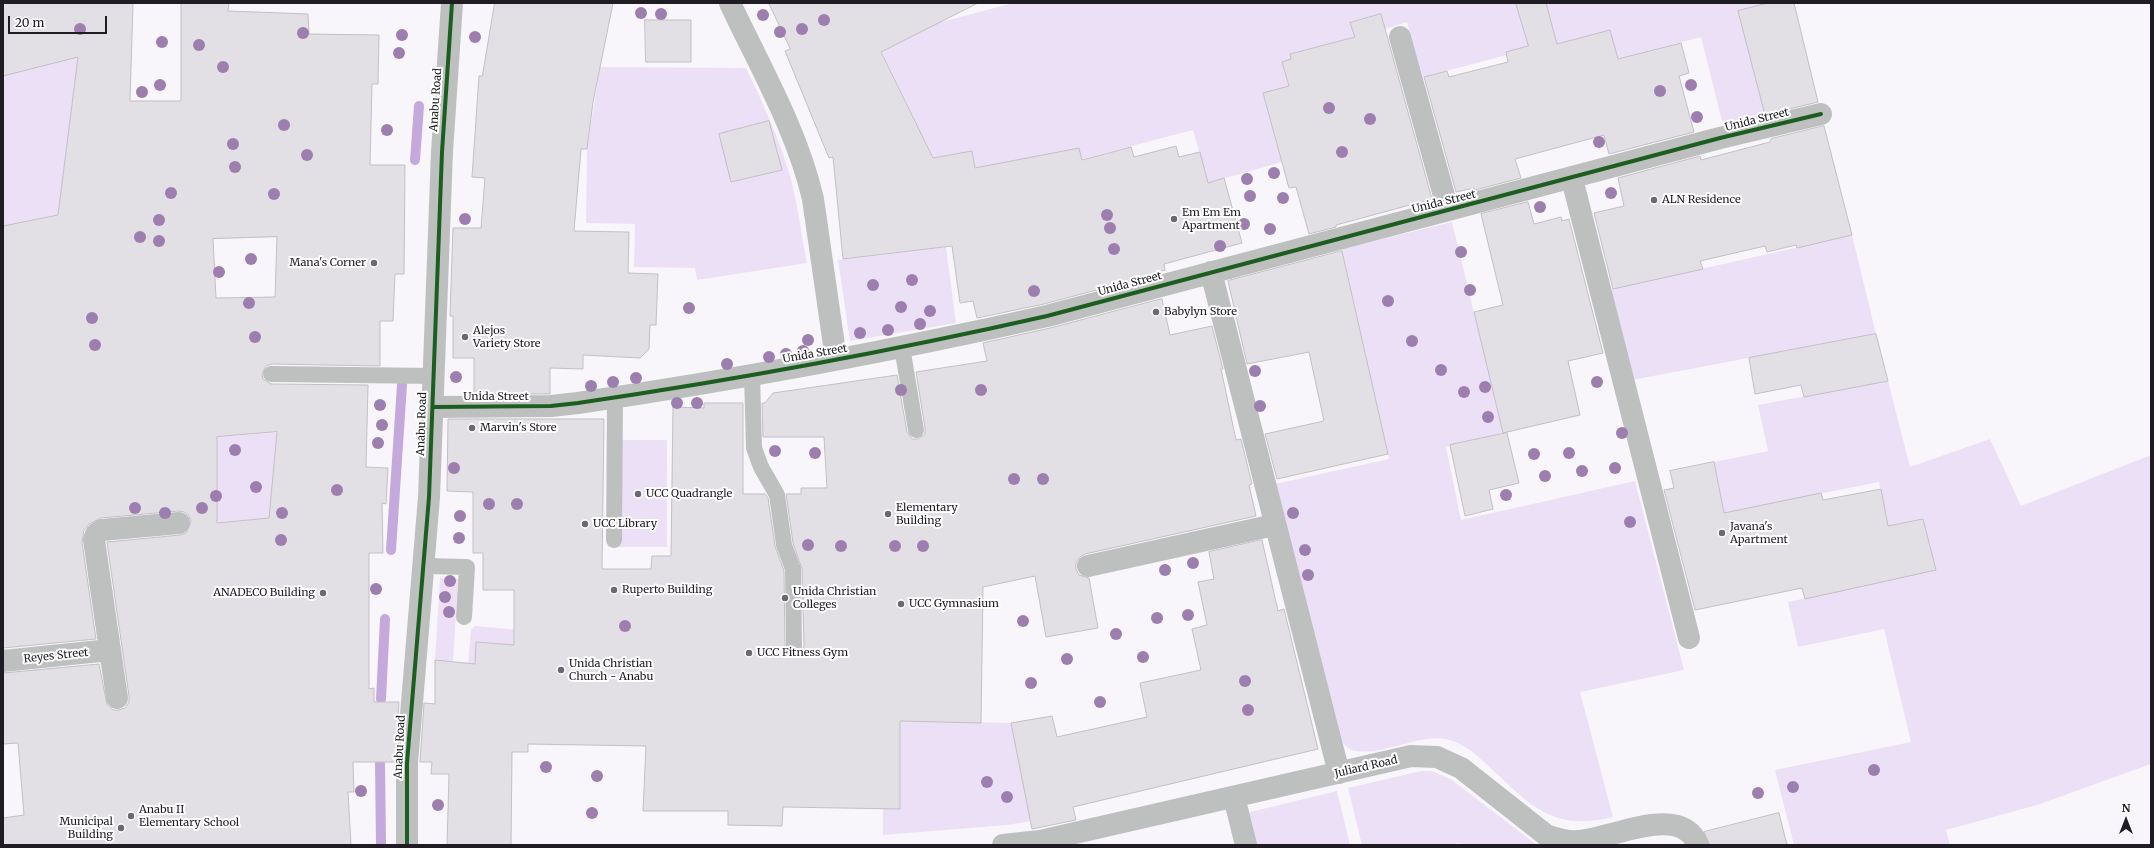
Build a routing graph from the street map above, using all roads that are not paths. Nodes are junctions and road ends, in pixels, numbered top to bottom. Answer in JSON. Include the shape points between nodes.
{"nodes":[{"id":1,"x":452,"y":3,"type":"edge"},
{"id":2,"x":730,"y":3,"type":"edge"},
{"id":3,"x":1400,"y":38,"type":"dead end"},
{"id":4,"x":1821,"y":114,"type":"dead end"},
{"id":5,"x":1572,"y":179,"type":"junction"},
{"id":6,"x":1448,"y":210,"type":"junction"},
{"id":7,"x":1211,"y":272,"type":"junction"},
{"id":8,"x":902,"y":347,"type":"junction"},
{"id":9,"x":836,"y":359,"type":"junction"},
{"id":10,"x":270,"y":374,"type":"dead end"},
{"id":11,"x":752,"y":374,"type":"junction"},
{"id":12,"x":433,"y":376,"type":"junction"},
{"id":13,"x":615,"y":398,"type":"junction"},
{"id":14,"x":432,"y":406,"type":"junction"},
{"id":15,"x":916,"y":430,"type":"dead end"},
{"id":16,"x":179,"y":523,"type":"dead end"},
{"id":17,"x":1274,"y":525,"type":"junction"},
{"id":18,"x":614,"y":540,"type":"dead end"},
{"id":19,"x":424,"y":566,"type":"junction"},
{"id":20,"x":1088,"y":566,"type":"dead end"},
{"id":21,"x":464,"y":617,"type":"dead end"},
{"id":22,"x":1689,"y":638,"type":"dead end"},
{"id":23,"x":794,"y":646,"type":"dead end"},
{"id":24,"x":110,"y":650,"type":"junction"},
{"id":25,"x":3,"y":661,"type":"edge"},
{"id":26,"x":117,"y":698,"type":"dead end"},
{"id":27,"x":1338,"y":773,"type":"junction"},
{"id":28,"x":1234,"y":797,"type":"junction"},
{"id":29,"x":407,"y":845,"type":"edge"},
{"id":30,"x":1003,"y":845,"type":"edge"},
{"id":31,"x":1246,"y":845,"type":"edge"},
{"id":32,"x":1698,"y":845,"type":"edge"}],
"edges":[{"from":1,"to":12,"type":"street","name":"Anabu Road","via":[[441,159]]},
{"from":2,"to":9,"type":"street","via":[[792,134],[808,176]]},
{"from":3,"to":6,"type":"street"},
{"from":4,"to":5,"type":"street","name":"Unida Street","via":[[1724,137]]},
{"from":5,"to":6,"type":"street","name":"Unida Street"},
{"from":5,"to":22,"type":"street"},
{"from":6,"to":7,"type":"street","name":"Unida Street"},
{"from":7,"to":8,"type":"street","name":"Unida Street","via":[[1047,316]]},
{"from":7,"to":17,"type":"street"},
{"from":8,"to":9,"type":"street","name":"Unida Street"},
{"from":8,"to":15,"type":"lane"},
{"from":9,"to":11,"type":"street","name":"Unida Street"},
{"from":10,"to":12,"type":"lane"},
{"from":11,"to":13,"type":"street","name":"Unida Street"},
{"from":11,"to":23,"type":"lane","via":[[754,448],[761,467],[777,495],[784,545],[793,569]]},
{"from":12,"to":14,"type":"street","name":"Anabu Road"},
{"from":13,"to":14,"type":"street","name":"Unida Street","via":[[551,406]]},
{"from":13,"to":18,"type":"lane"},
{"from":14,"to":19,"type":"street","name":"Anabu Road"},
{"from":16,"to":24,"type":"street","via":[[102,530],[96,534],[94,540]]},
{"from":17,"to":20,"type":"street"},
{"from":17,"to":27,"type":"street"},
{"from":19,"to":21,"type":"lane","via":[[467,567]]},
{"from":19,"to":29,"type":"street","name":"Anabu Road","via":[[411,705]]},
{"from":24,"to":25,"type":"street","name":"Reyes Street"},
{"from":24,"to":26,"type":"street"},
{"from":27,"to":28,"type":"street","name":"Juliard Road"},
{"from":27,"to":32,"type":"street","name":"Juliard Road","via":[[1411,756],[1437,757],[1462,768],[1546,835],[1562,841],[1596,839],[1662,823],[1685,828],[1696,838]]},
{"from":28,"to":30,"type":"street","name":"Juliard Road","via":[[1040,841]]},
{"from":28,"to":31,"type":"street"}]}
